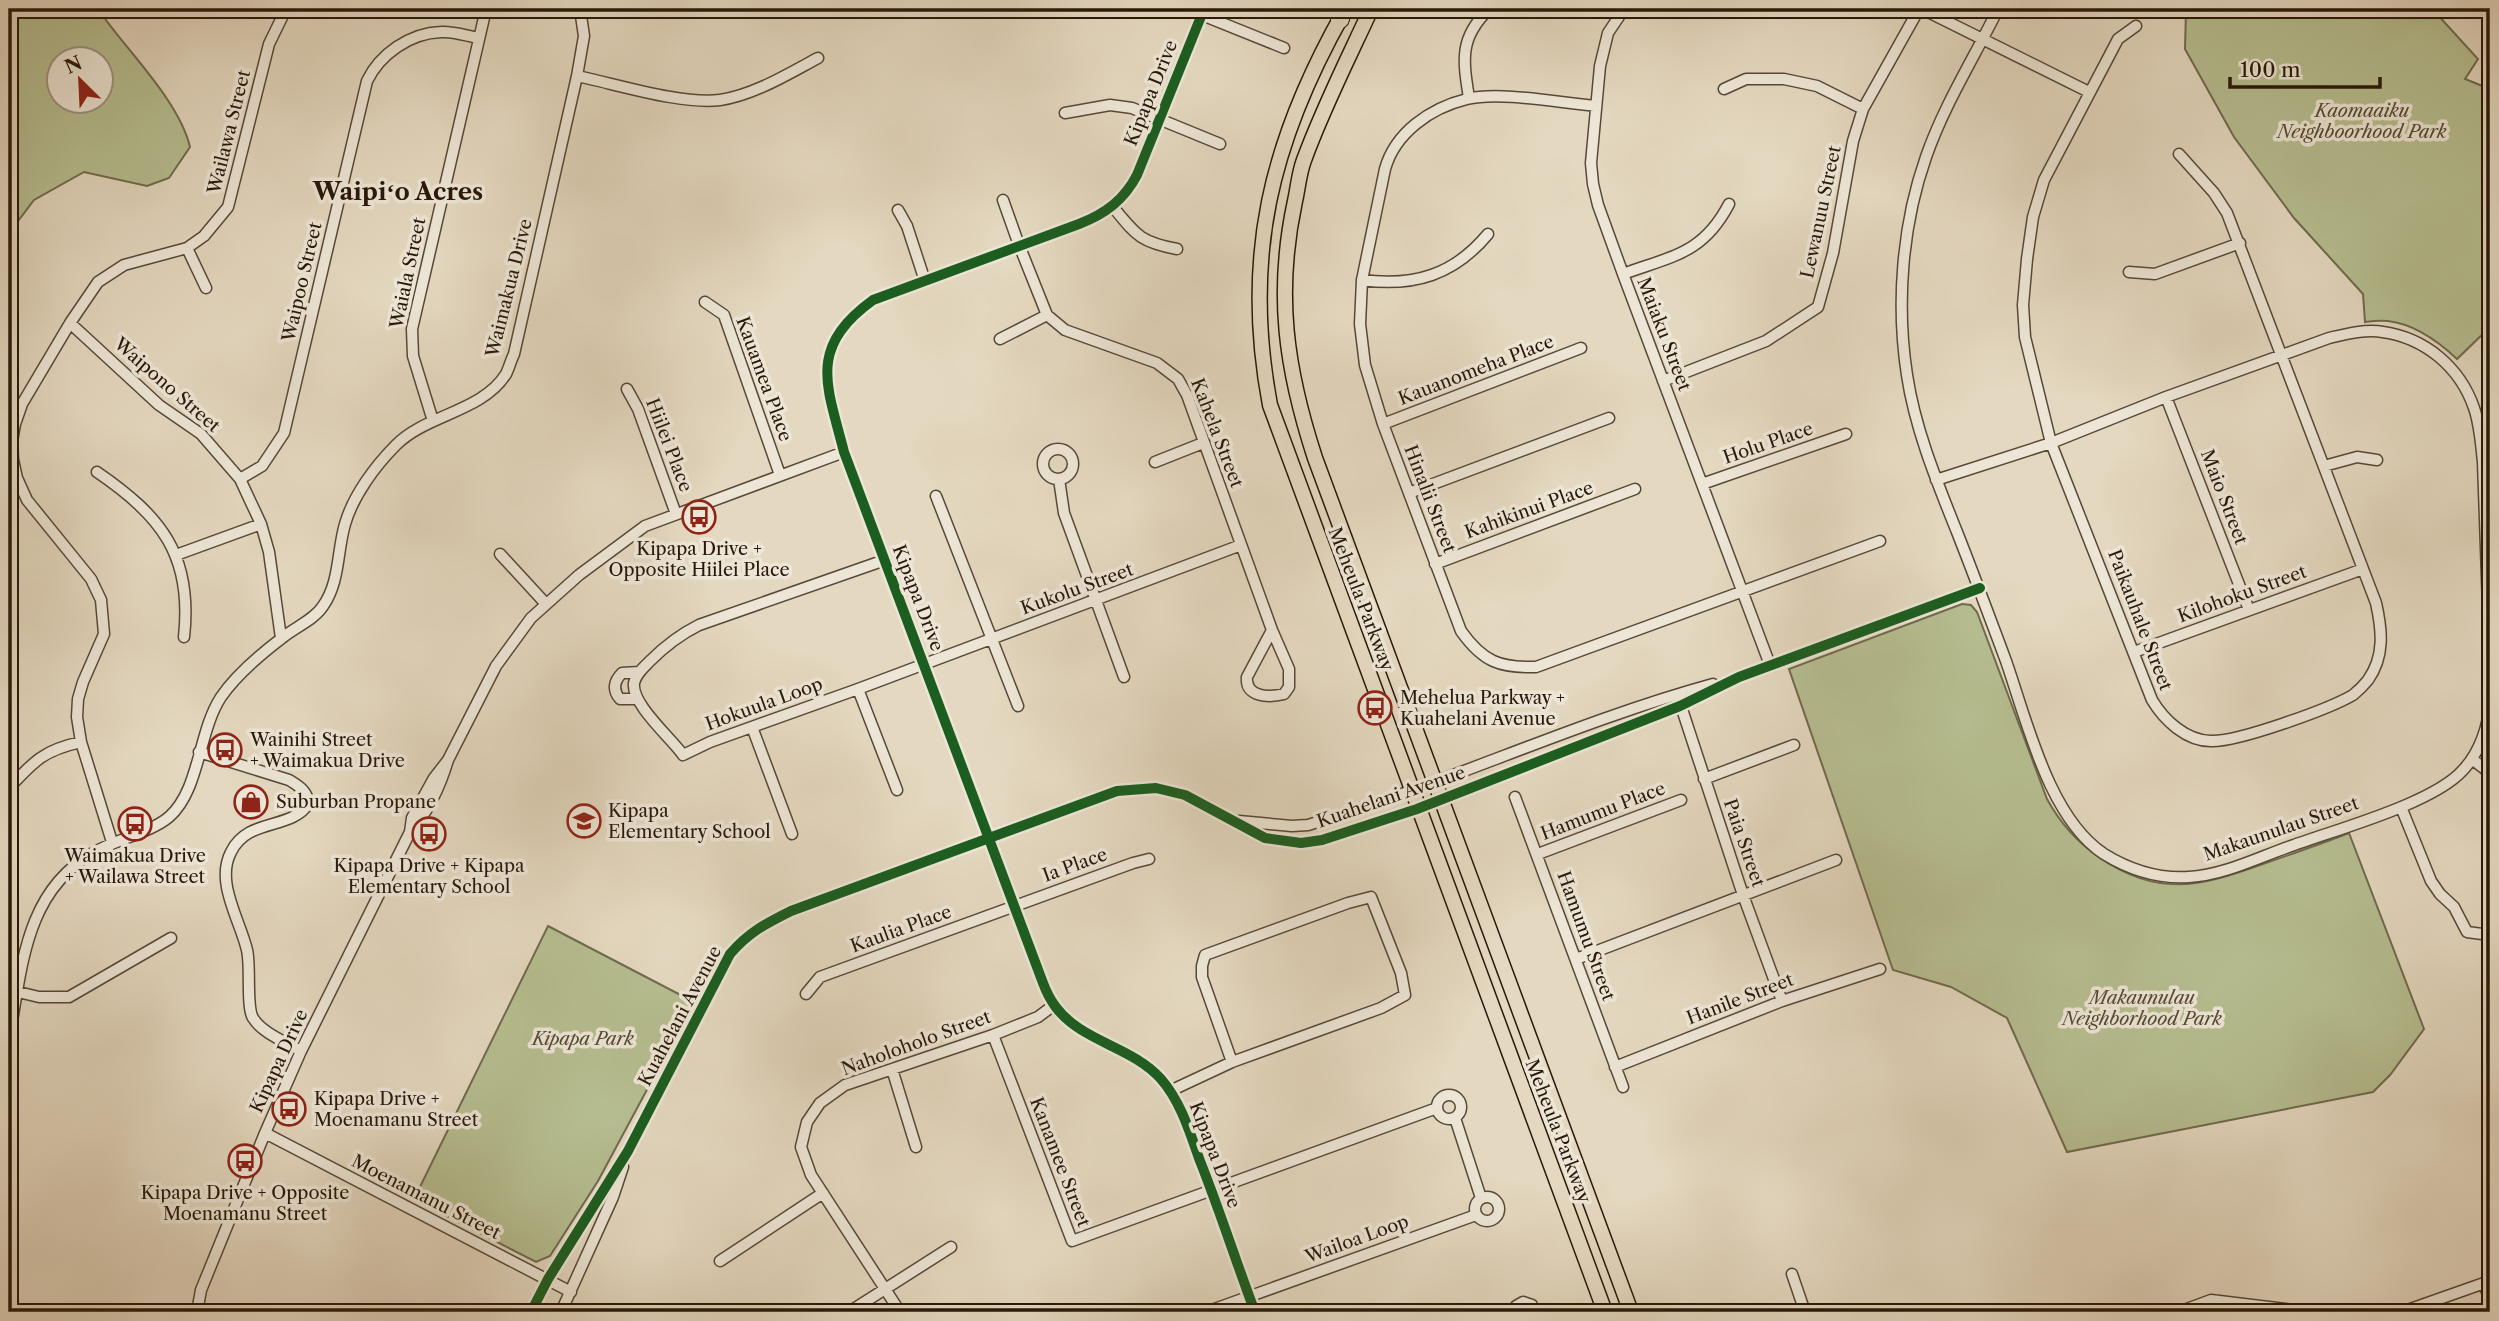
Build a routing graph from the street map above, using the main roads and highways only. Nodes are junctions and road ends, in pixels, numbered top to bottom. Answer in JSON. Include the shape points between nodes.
{"nodes":[{"id":1,"x":1371,"y":9,"type":"edge"},
{"id":2,"x":1343,"y":12,"type":"edge"},
{"id":3,"x":1605,"y":1312,"type":"edge"},
{"id":4,"x":1631,"y":1312,"type":"edge"}],
"edges":[{"from":1,"to":4,"type":"main road","name":"Meheula Parkway","via":[[1303,163],[1289,228],[1285,336],[1300,412]]},
{"from":2,"to":3,"type":"main road","name":"Meheula Parkway","via":[[1298,102],[1262,236],[1259,336],[1270,405]]}]}
